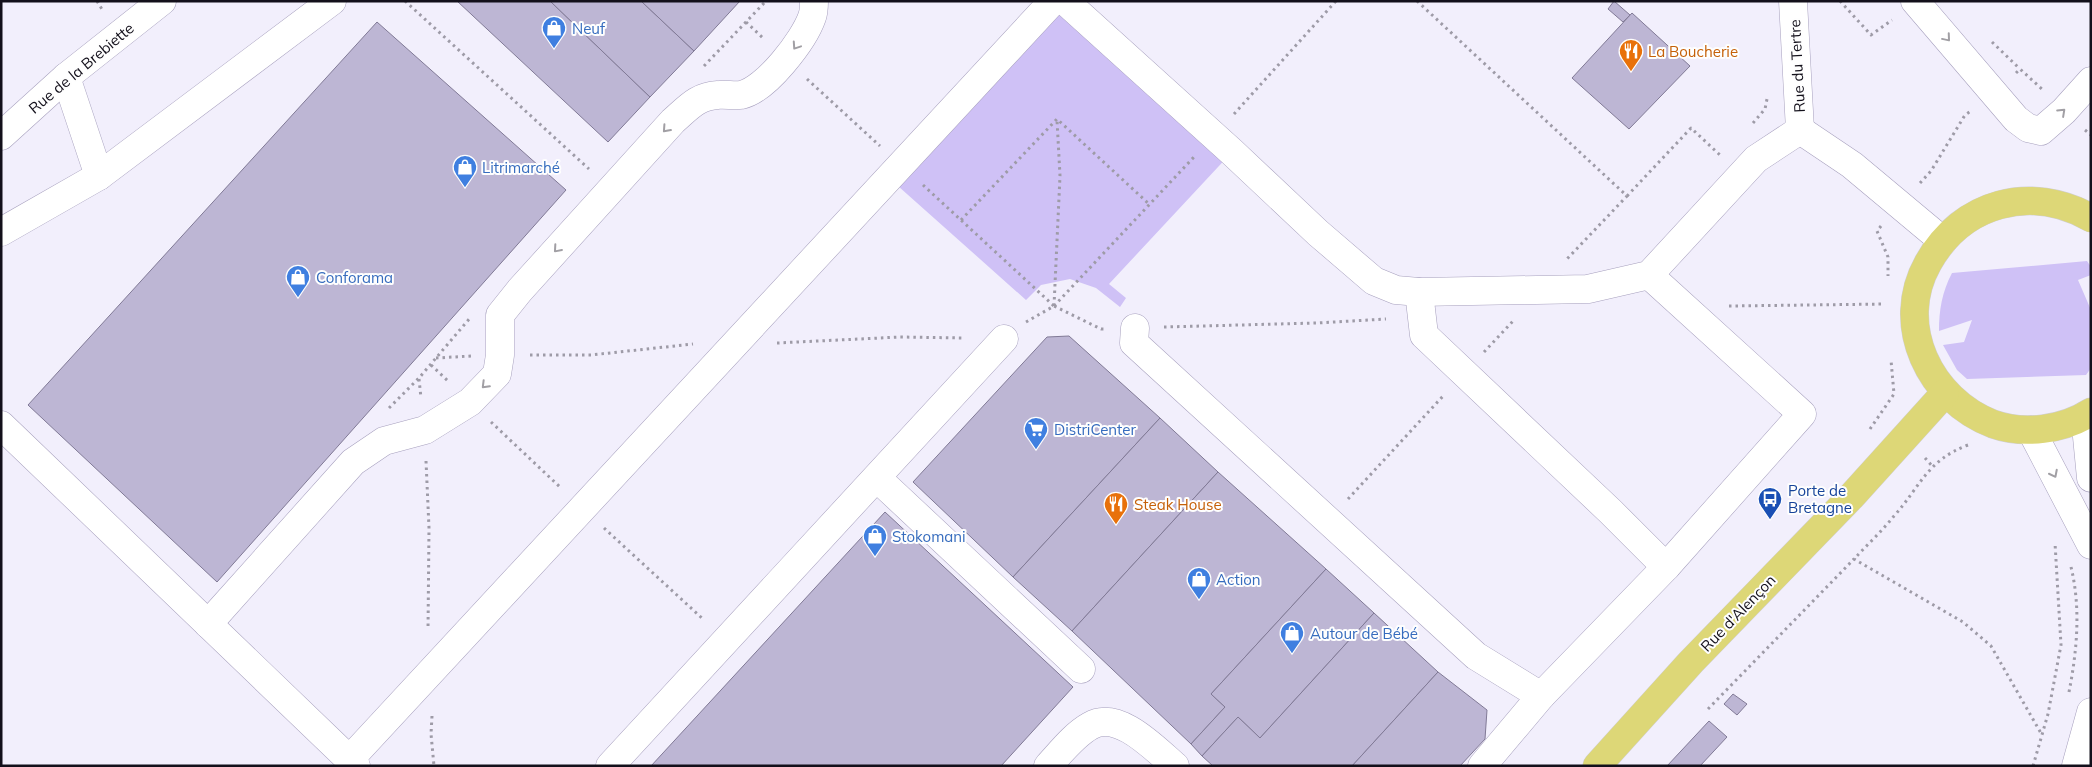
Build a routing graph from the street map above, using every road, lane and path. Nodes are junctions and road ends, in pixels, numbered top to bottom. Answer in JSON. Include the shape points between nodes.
{"nodes":[{"id":1,"x":162,"y":1,"type":"edge"},
{"id":2,"x":332,"y":1,"type":"edge"},
{"id":3,"x":405,"y":1,"type":"edge"},
{"id":4,"x":814,"y":1,"type":"edge"},
{"id":5,"x":1053,"y":1,"type":"edge"},
{"id":6,"x":1065,"y":1,"type":"edge"},
{"id":7,"x":1417,"y":1,"type":"edge"},
{"id":8,"x":1793,"y":1,"type":"edge"},
{"id":9,"x":1840,"y":1,"type":"edge"},
{"id":10,"x":1916,"y":2,"type":"edge"},
{"id":11,"x":66,"y":77,"type":"junction"},
{"id":12,"x":2091,"y":81,"type":"edge"},
{"id":13,"x":1768,"y":93,"type":"dead end"},
{"id":14,"x":1057,"y":119,"type":"junction"},
{"id":15,"x":1747,"y":130,"type":"dead end"},
{"id":16,"x":1800,"y":130,"type":"junction"},
{"id":17,"x":1,"y":136,"type":"edge"},
{"id":18,"x":1729,"y":151,"type":"dead end"},
{"id":19,"x":593,"y":172,"type":"dead end"},
{"id":20,"x":99,"y":176,"type":"junction"},
{"id":21,"x":1627,"y":196,"type":"junction"},
{"id":22,"x":1149,"y":204,"type":"dead end"},
{"id":23,"x":2091,"y":218,"type":"edge"},
{"id":24,"x":961,"y":220,"type":"dead end"},
{"id":25,"x":1,"y":232,"type":"edge"},
{"id":26,"x":1943,"y":241,"type":"junction"},
{"id":27,"x":1649,"y":276,"type":"junction"},
{"id":28,"x":1537,"y":290,"type":"junction"},
{"id":29,"x":1419,"y":292,"type":"junction"},
{"id":30,"x":1054,"y":306,"type":"dead end"},
{"id":31,"x":1135,"y":328,"type":"dead end"},
{"id":32,"x":1004,"y":339,"type":"dead end"},
{"id":33,"x":1464,"y":373,"type":"junction"},
{"id":34,"x":419,"y":378,"type":"dead end"},
{"id":35,"x":1945,"y":393,"type":"junction"},
{"id":36,"x":2088,"y":414,"type":"edge"},
{"id":37,"x":1,"y":425,"type":"edge"},
{"id":38,"x":425,"y":430,"type":"junction"},
{"id":39,"x":2031,"y":430,"type":"junction"},
{"id":40,"x":1975,"y":445,"type":"dead end"},
{"id":41,"x":877,"y":478,"type":"junction"},
{"id":42,"x":2091,"y":478,"type":"edge"},
{"id":43,"x":1327,"y":521,"type":"junction"},
{"id":44,"x":2055,"y":540,"type":"dead end"},
{"id":45,"x":2091,"y":545,"type":"edge"},
{"id":46,"x":1854,"y":559,"type":"junction"},
{"id":47,"x":2070,"y":564,"type":"dead end"},
{"id":48,"x":1666,"y":567,"type":"junction"},
{"id":49,"x":208,"y":624,"type":"junction"},
{"id":50,"x":434,"y":668,"type":"junction"},
{"id":51,"x":1081,"y":668,"type":"dead end"},
{"id":52,"x":1541,"y":696,"type":"junction"},
{"id":53,"x":2079,"y":706,"type":"edge"},
{"id":54,"x":1708,"y":709,"type":"dead end"},
{"id":55,"x":432,"y":715,"type":"dead end"},
{"id":56,"x":1629,"y":732,"type":"junction"},
{"id":57,"x":2042,"y":736,"type":"junction"},
{"id":58,"x":353,"y":763,"type":"edge"},
{"id":59,"x":434,"y":766,"type":"edge"},
{"id":60,"x":610,"y":766,"type":"edge"},
{"id":61,"x":1048,"y":766,"type":"edge"},
{"id":62,"x":1174,"y":766,"type":"edge"},
{"id":63,"x":1482,"y":766,"type":"edge"},
{"id":64,"x":1598,"y":766,"type":"edge"},
{"id":65,"x":1610,"y":766,"type":"edge"},
{"id":66,"x":2033,"y":766,"type":"edge"},
{"id":67,"x":2076,"y":766,"type":"edge"}],
"edges":[{"from":1,"to":11,"type":"street","name":"Rue de la Brebiette"},
{"from":2,"to":20,"type":"street"},
{"from":3,"to":19,"type":"path"},
{"from":4,"to":38,"type":"street","one_way":true,"via":[[812,16],[797,46],[760,85],[742,95],[700,98],[672,121],[500,315],[497,374],[470,402]]},
{"from":5,"to":50,"type":"street"},
{"from":6,"to":29,"type":"street","via":[[1374,282],[1396,290]]},
{"from":7,"to":21,"type":"path"},
{"from":8,"to":16,"type":"street","name":"Rue du Tertre"},
{"from":9,"to":10,"type":"path","via":[[1872,35]]},
{"from":10,"to":12,"type":"street","one_way":true,"via":[[2016,120],[2028,128],[2041,131]]},
{"from":11,"to":17,"type":"street","name":"Rue de la Brebiette"},
{"from":11,"to":20,"type":"street"},
{"from":13,"to":15,"type":"path","via":[[1765,109]]},
{"from":14,"to":22,"type":"path"},
{"from":14,"to":24,"type":"path"},
{"from":14,"to":30,"type":"path","via":[[1060,176]]},
{"from":16,"to":26,"type":"street","via":[[1852,166]]},
{"from":16,"to":27,"type":"street","via":[[1756,159]]},
{"from":18,"to":21,"type":"path","via":[[1723,158],[1691,128]]},
{"from":20,"to":25,"type":"street"},
{"from":21,"to":28,"type":"path"},
{"from":23,"to":26,"type":"main road","via":[[2049,202],[2009,202],[1972,216]]},
{"from":26,"to":35,"type":"main road","via":[[1927,264],[1915,310],[1916,333],[1922,355],[1931,375]]},
{"from":27,"to":28,"type":"street","via":[[1588,288]]},
{"from":27,"to":48,"type":"street","via":[[1802,414]]},
{"from":28,"to":29,"type":"street"},
{"from":28,"to":33,"type":"path","via":[[1519,315]]},
{"from":29,"to":33,"type":"street","via":[[1424,335]]},
{"from":31,"to":43,"type":"street","via":[[1134,343]]},
{"from":32,"to":41,"type":"street"},
{"from":33,"to":43,"type":"path"},
{"from":33,"to":48,"type":"street"},
{"from":34,"to":38,"type":"path"},
{"from":35,"to":39,"type":"main road","via":[[1977,418],[2000,426]]},
{"from":35,"to":56,"type":"main road","name":"Rue d'Alençon"},
{"from":36,"to":39,"type":"main road","via":[[2065,425]]},
{"from":36,"to":42,"type":"street"},
{"from":37,"to":49,"type":"street"},
{"from":38,"to":49,"type":"street","via":[[384,441],[354,462]]},
{"from":38,"to":50,"type":"path","via":[[429,528],[428,631]]},
{"from":39,"to":45,"type":"street","one_way":true},
{"from":40,"to":46,"type":"path","via":[[1966,446],[1940,460]]},
{"from":41,"to":51,"type":"street"},
{"from":41,"to":60,"type":"street"},
{"from":43,"to":52,"type":"street","via":[[1476,656]]},
{"from":44,"to":57,"type":"path","via":[[2061,644]]},
{"from":46,"to":54,"type":"path"},
{"from":46,"to":57,"type":"path","via":[[1963,622],[1990,646]]},
{"from":47,"to":53,"type":"path","via":[[2077,591]]},
{"from":48,"to":52,"type":"street"},
{"from":49,"to":58,"type":"street"},
{"from":50,"to":58,"type":"street"},
{"from":52,"to":63,"type":"street"},
{"from":53,"to":67,"type":"street"},
{"from":55,"to":59,"type":"path","via":[[430,734]]},
{"from":56,"to":64,"type":"main road","name":"Rue d'Alençon"},
{"from":56,"to":65,"type":"main road","name":"Rue d'Alençon"},
{"from":57,"to":66,"type":"path"},
{"from":61,"to":62,"type":"street","via":[[1090,725],[1104,721],[1119,724],[1140,736]]}]}
